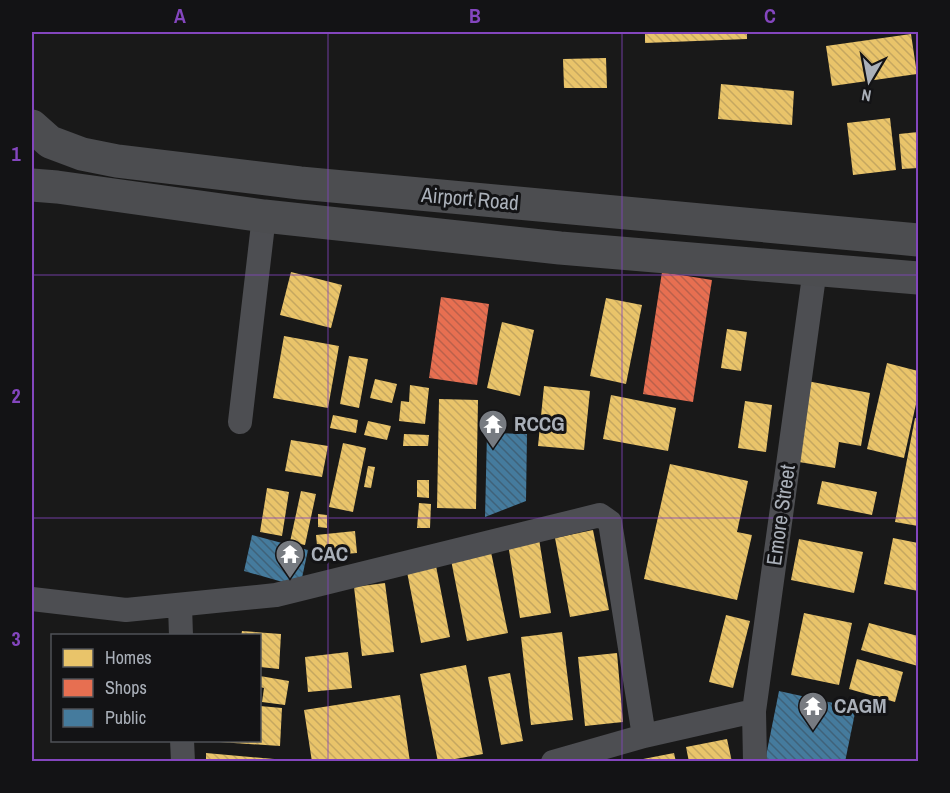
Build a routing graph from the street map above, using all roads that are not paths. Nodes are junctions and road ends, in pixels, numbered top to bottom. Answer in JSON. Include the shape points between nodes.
{"nodes":[{"id":1,"x":32,"y":126,"type":"edge"},
{"id":2,"x":32,"y":185,"type":"edge"},
{"id":3,"x":409,"y":194,"type":"junction"},
{"id":4,"x":264,"y":216,"type":"junction"},
{"id":5,"x":404,"y":231,"type":"junction"},
{"id":6,"x":918,"y":240,"type":"edge"},
{"id":7,"x":815,"y":269,"type":"junction"},
{"id":8,"x":918,"y":278,"type":"edge"},
{"id":9,"x":240,"y":422,"type":"dead end"},
{"id":10,"x":32,"y":599,"type":"edge"},
{"id":11,"x":180,"y":605,"type":"junction"},
{"id":12,"x":181,"y":634,"type":"edge"},
{"id":13,"x":754,"y":711,"type":"junction"},
{"id":14,"x":644,"y":736,"type":"junction"},
{"id":15,"x":182,"y":742,"type":"edge"},
{"id":16,"x":183,"y":762,"type":"edge"},
{"id":17,"x":553,"y":762,"type":"edge"},
{"id":18,"x":755,"y":762,"type":"edge"}],
"edges":[{"from":1,"to":3,"type":"main road","name":"Airport Road","via":[[50,142],[117,161]]},
{"from":2,"to":4,"type":"main road","name":"Airport Road"},
{"from":3,"to":5,"type":"main road"},
{"from":3,"to":6,"type":"main road","name":"Airport Road"},
{"from":4,"to":5,"type":"main road","name":"Airport Road"},
{"from":4,"to":9,"type":"street"},
{"from":5,"to":7,"type":"main road","name":"Airport Road"},
{"from":7,"to":8,"type":"main road","name":"Airport Road"},
{"from":7,"to":13,"type":"street","name":"Emore Street"},
{"from":10,"to":11,"type":"street","via":[[126,610]]},
{"from":11,"to":12,"type":"street"},
{"from":11,"to":14,"type":"street","via":[[276,595],[600,515],[610,522]]},
{"from":13,"to":14,"type":"street"},
{"from":13,"to":18,"type":"street","name":"Emore Street"},
{"from":14,"to":17,"type":"street"},
{"from":15,"to":16,"type":"street"}]}
